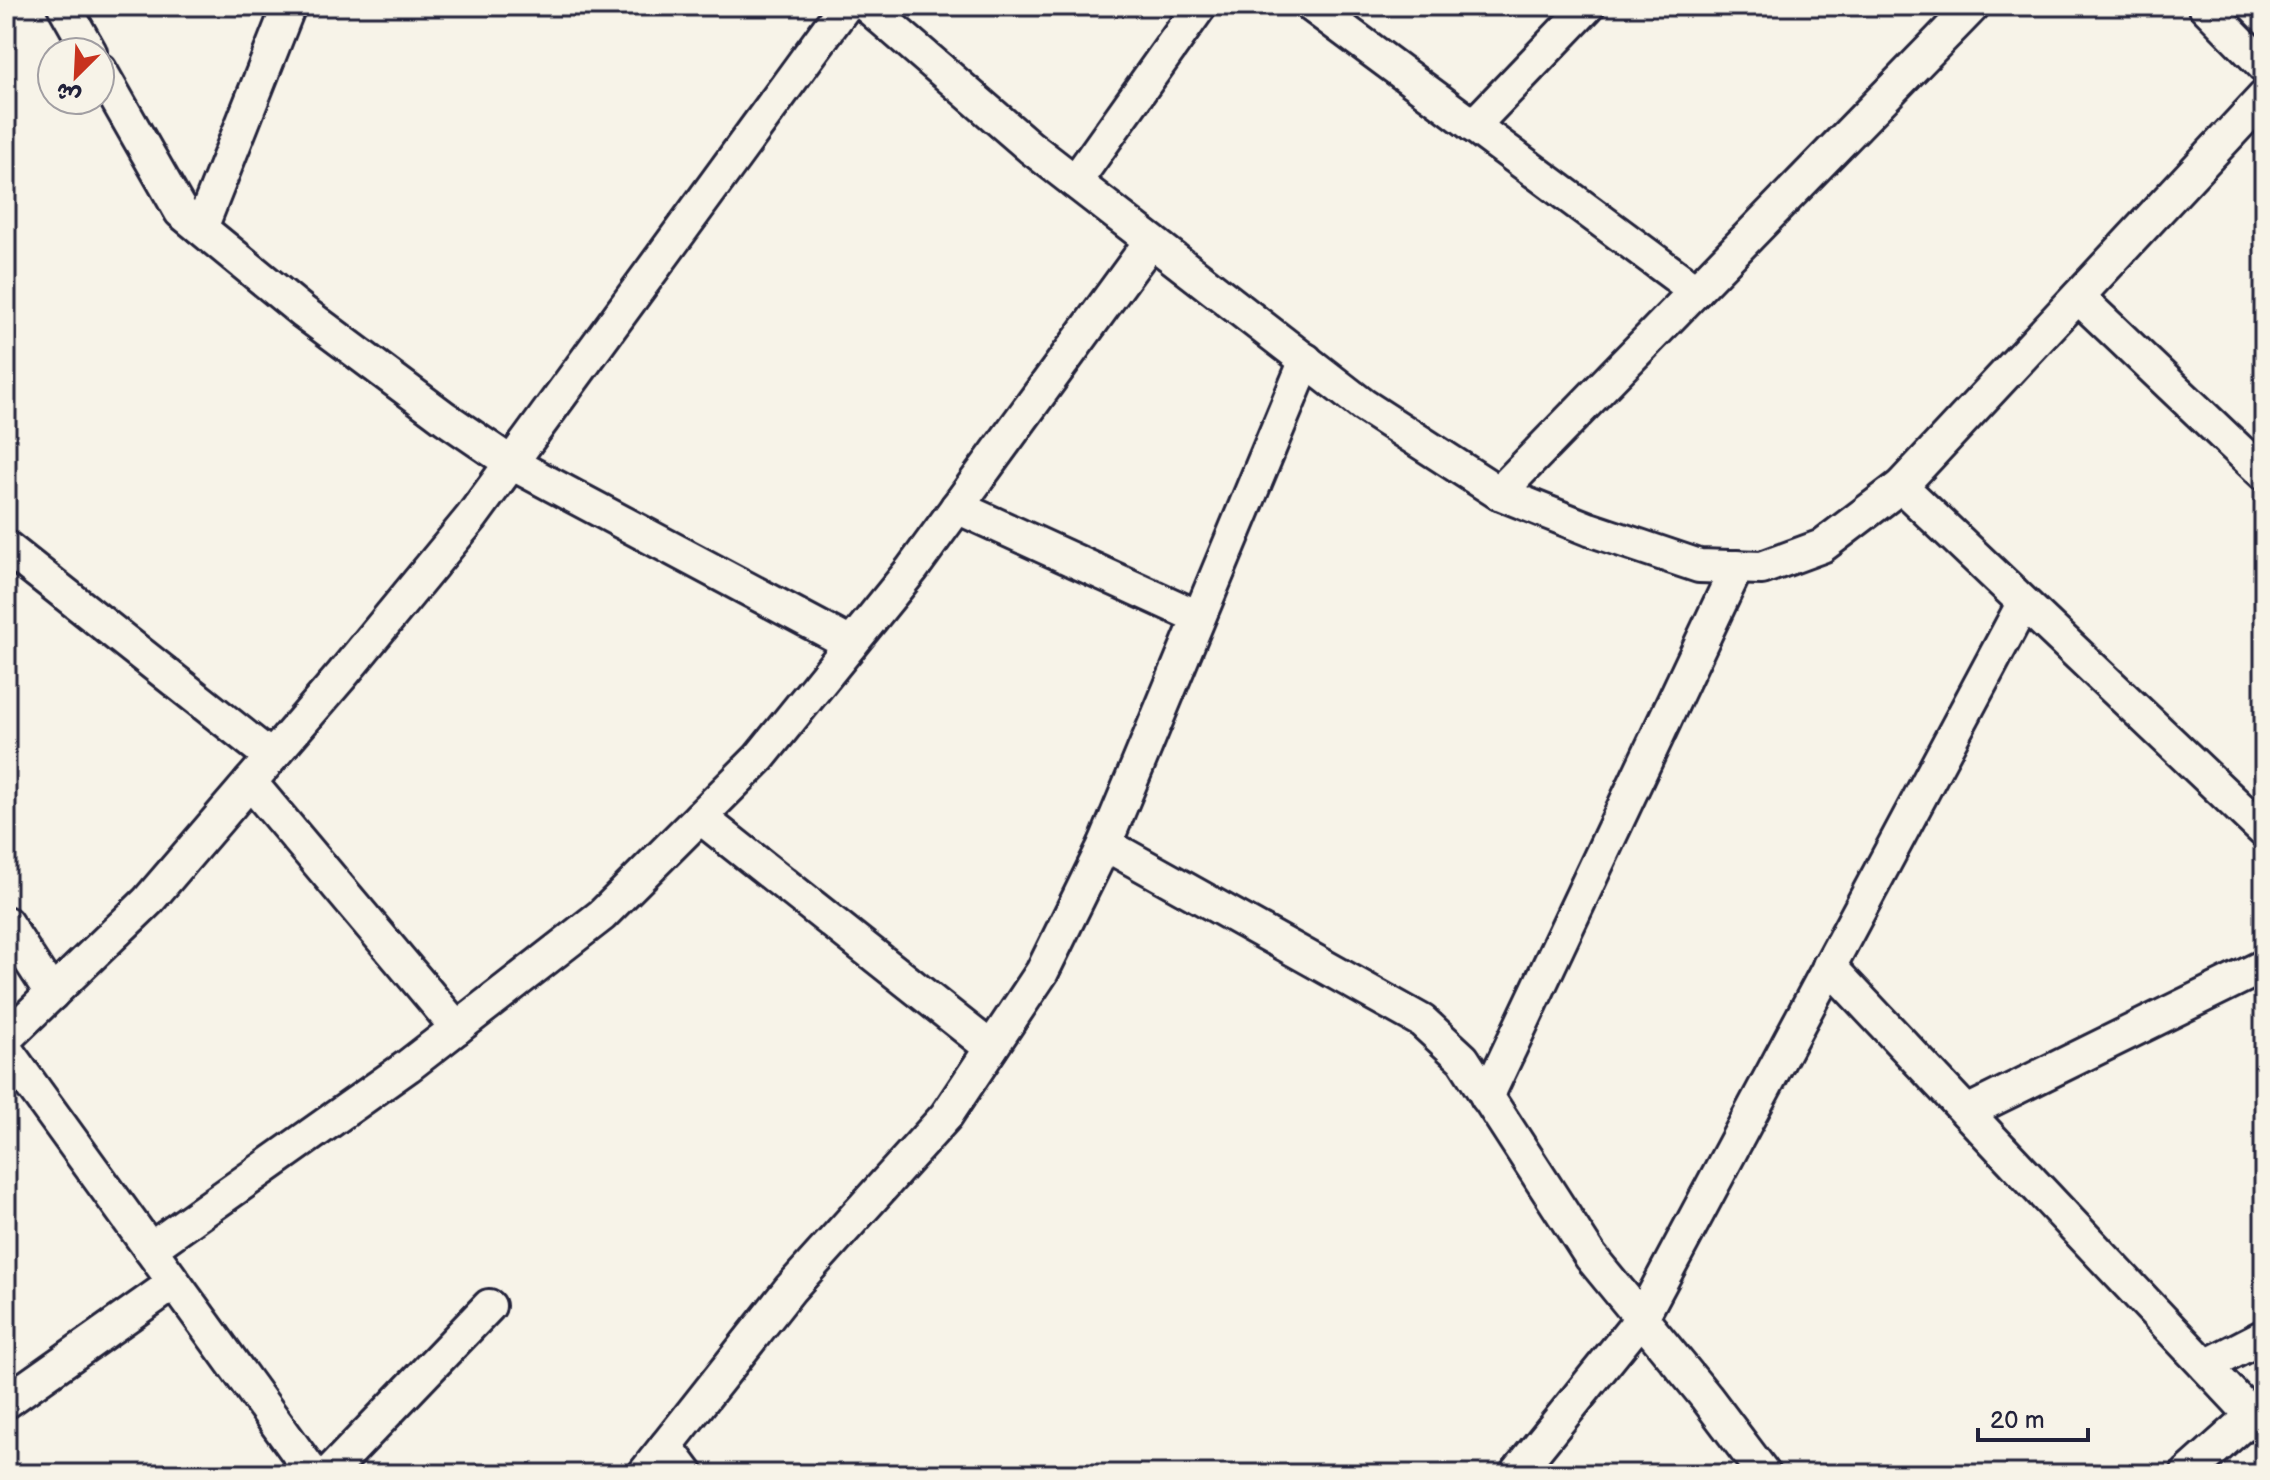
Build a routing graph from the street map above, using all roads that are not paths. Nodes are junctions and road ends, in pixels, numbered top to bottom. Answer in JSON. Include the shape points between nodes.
{"nodes":[{"id":1,"x":64,"y":6,"type":"edge"},
{"id":2,"x":289,"y":6,"type":"edge"},
{"id":3,"x":845,"y":6,"type":"edge"},
{"id":4,"x":867,"y":6,"type":"edge"},
{"id":5,"x":1200,"y":6,"type":"edge"},
{"id":6,"x":1312,"y":6,"type":"edge"},
{"id":7,"x":1588,"y":6,"type":"edge"},
{"id":8,"x":1973,"y":6,"type":"edge"},
{"id":9,"x":2205,"y":6,"type":"edge"},
{"id":10,"x":81,"y":36,"type":"edge"},
{"id":11,"x":2264,"y":66,"type":"edge"},
{"id":12,"x":2264,"y":97,"type":"edge"},
{"id":13,"x":116,"y":98,"type":"edge"},
{"id":14,"x":1473,"y":126,"type":"junction"},
{"id":15,"x":1075,"y":182,"type":"junction"},
{"id":16,"x":201,"y":228,"type":"junction"},
{"id":17,"x":1151,"y":241,"type":"junction"},
{"id":18,"x":1696,"y":291,"type":"junction"},
{"id":19,"x":2078,"y":297,"type":"junction"},
{"id":20,"x":1306,"y":360,"type":"junction"},
{"id":21,"x":511,"y":463,"type":"junction"},
{"id":22,"x":2264,"y":474,"type":"edge"},
{"id":23,"x":1901,"y":486,"type":"junction"},
{"id":24,"x":1499,"y":493,"type":"junction"},
{"id":25,"x":957,"y":507,"type":"junction"},
{"id":26,"x":6,"y":547,"type":"edge"},
{"id":27,"x":1737,"y":567,"type":"junction"},
{"id":28,"x":2023,"y":604,"type":"junction"},
{"id":29,"x":1198,"y":617,"type":"junction"},
{"id":30,"x":851,"y":644,"type":"junction"},
{"id":31,"x":271,"y":757,"type":"junction"},
{"id":32,"x":250,"y":782,"type":"junction"},
{"id":33,"x":700,"y":817,"type":"junction"},
{"id":34,"x":2264,"y":831,"type":"edge"},
{"id":35,"x":1105,"y":844,"type":"junction"},
{"id":36,"x":6,"y":923,"type":"edge"},
{"id":37,"x":1829,"y":966,"type":"junction"},
{"id":38,"x":2264,"y":966,"type":"edge"},
{"id":39,"x":52,"y":994,"type":"junction"},
{"id":40,"x":457,"y":1028,"type":"junction"},
{"id":41,"x":6,"y":1038,"type":"edge"},
{"id":42,"x":991,"y":1048,"type":"junction"},
{"id":43,"x":6,"y":1050,"type":"edge"},
{"id":44,"x":1487,"y":1097,"type":"junction"},
{"id":45,"x":1967,"y":1112,"type":"junction"},
{"id":46,"x":150,"y":1249,"type":"junction"},
{"id":47,"x":174,"y":1283,"type":"junction"},
{"id":48,"x":489,"y":1306,"type":"dead end"},
{"id":49,"x":1641,"y":1319,"type":"junction"},
{"id":50,"x":2264,"y":1336,"type":"edge"},
{"id":51,"x":2206,"y":1366,"type":"junction"},
{"id":52,"x":6,"y":1402,"type":"edge"},
{"id":53,"x":2258,"y":1422,"type":"edge"},
{"id":54,"x":666,"y":1446,"type":"junction"},
{"id":55,"x":313,"y":1474,"type":"edge"},
{"id":56,"x":328,"y":1474,"type":"edge"},
{"id":57,"x":644,"y":1474,"type":"edge"},
{"id":58,"x":687,"y":1474,"type":"edge"},
{"id":59,"x":1516,"y":1474,"type":"edge"},
{"id":60,"x":1764,"y":1474,"type":"edge"},
{"id":61,"x":2187,"y":1474,"type":"edge"}],
"edges":[{"from":1,"to":10,"type":"street"},
{"from":2,"to":16,"type":"street"},
{"from":3,"to":21,"type":"street"},
{"from":4,"to":15,"type":"street"},
{"from":5,"to":15,"type":"street"},
{"from":6,"to":14,"type":"street"},
{"from":7,"to":14,"type":"street"},
{"from":8,"to":18,"type":"street"},
{"from":9,"to":11,"type":"street"},
{"from":12,"to":19,"type":"street"},
{"from":13,"to":16,"type":"street","via":[[181,212]]},
{"from":14,"to":18,"type":"street"},
{"from":15,"to":17,"type":"street"},
{"from":16,"to":21,"type":"street","via":[[303,312]]},
{"from":17,"to":20,"type":"street"},
{"from":17,"to":25,"type":"street"},
{"from":18,"to":24,"type":"street"},
{"from":19,"to":22,"type":"street"},
{"from":19,"to":23,"type":"street"},
{"from":20,"to":24,"type":"street","via":[[1363,405]]},
{"from":20,"to":29,"type":"street"},
{"from":21,"to":30,"type":"street"},
{"from":21,"to":31,"type":"street"},
{"from":23,"to":27,"type":"street","via":[[1822,546],[1762,568]]},
{"from":23,"to":28,"type":"street"},
{"from":24,"to":27,"type":"street","via":[[1699,566]]},
{"from":25,"to":29,"type":"street"},
{"from":25,"to":30,"type":"street"},
{"from":26,"to":31,"type":"street"},
{"from":27,"to":44,"type":"street"},
{"from":28,"to":34,"type":"street"},
{"from":28,"to":37,"type":"street"},
{"from":29,"to":35,"type":"street"},
{"from":30,"to":33,"type":"street","via":[[759,758]]},
{"from":31,"to":32,"type":"street"},
{"from":32,"to":39,"type":"street","via":[[148,901]]},
{"from":32,"to":40,"type":"street"},
{"from":33,"to":40,"type":"street","via":[[602,915]]},
{"from":33,"to":42,"type":"street"},
{"from":35,"to":42,"type":"street","via":[[1042,972]]},
{"from":35,"to":44,"type":"street","via":[[1422,1021],[1463,1059]]},
{"from":36,"to":39,"type":"street"},
{"from":37,"to":45,"type":"street"},
{"from":37,"to":49,"type":"street"},
{"from":38,"to":45,"type":"street"},
{"from":39,"to":41,"type":"street"},
{"from":40,"to":46,"type":"street"},
{"from":42,"to":54,"type":"street","via":[[946,1116],[790,1289]]},
{"from":43,"to":46,"type":"street"},
{"from":44,"to":49,"type":"street","via":[[1591,1257]]},
{"from":45,"to":51,"type":"street"},
{"from":46,"to":47,"type":"street"},
{"from":47,"to":52,"type":"street"},
{"from":47,"to":55,"type":"street"},
{"from":48,"to":56,"type":"street"},
{"from":49,"to":59,"type":"street"},
{"from":49,"to":60,"type":"street"},
{"from":50,"to":51,"type":"street"},
{"from":51,"to":53,"type":"street"},
{"from":53,"to":61,"type":"street"},
{"from":54,"to":57,"type":"street"},
{"from":54,"to":58,"type":"street"}]}
